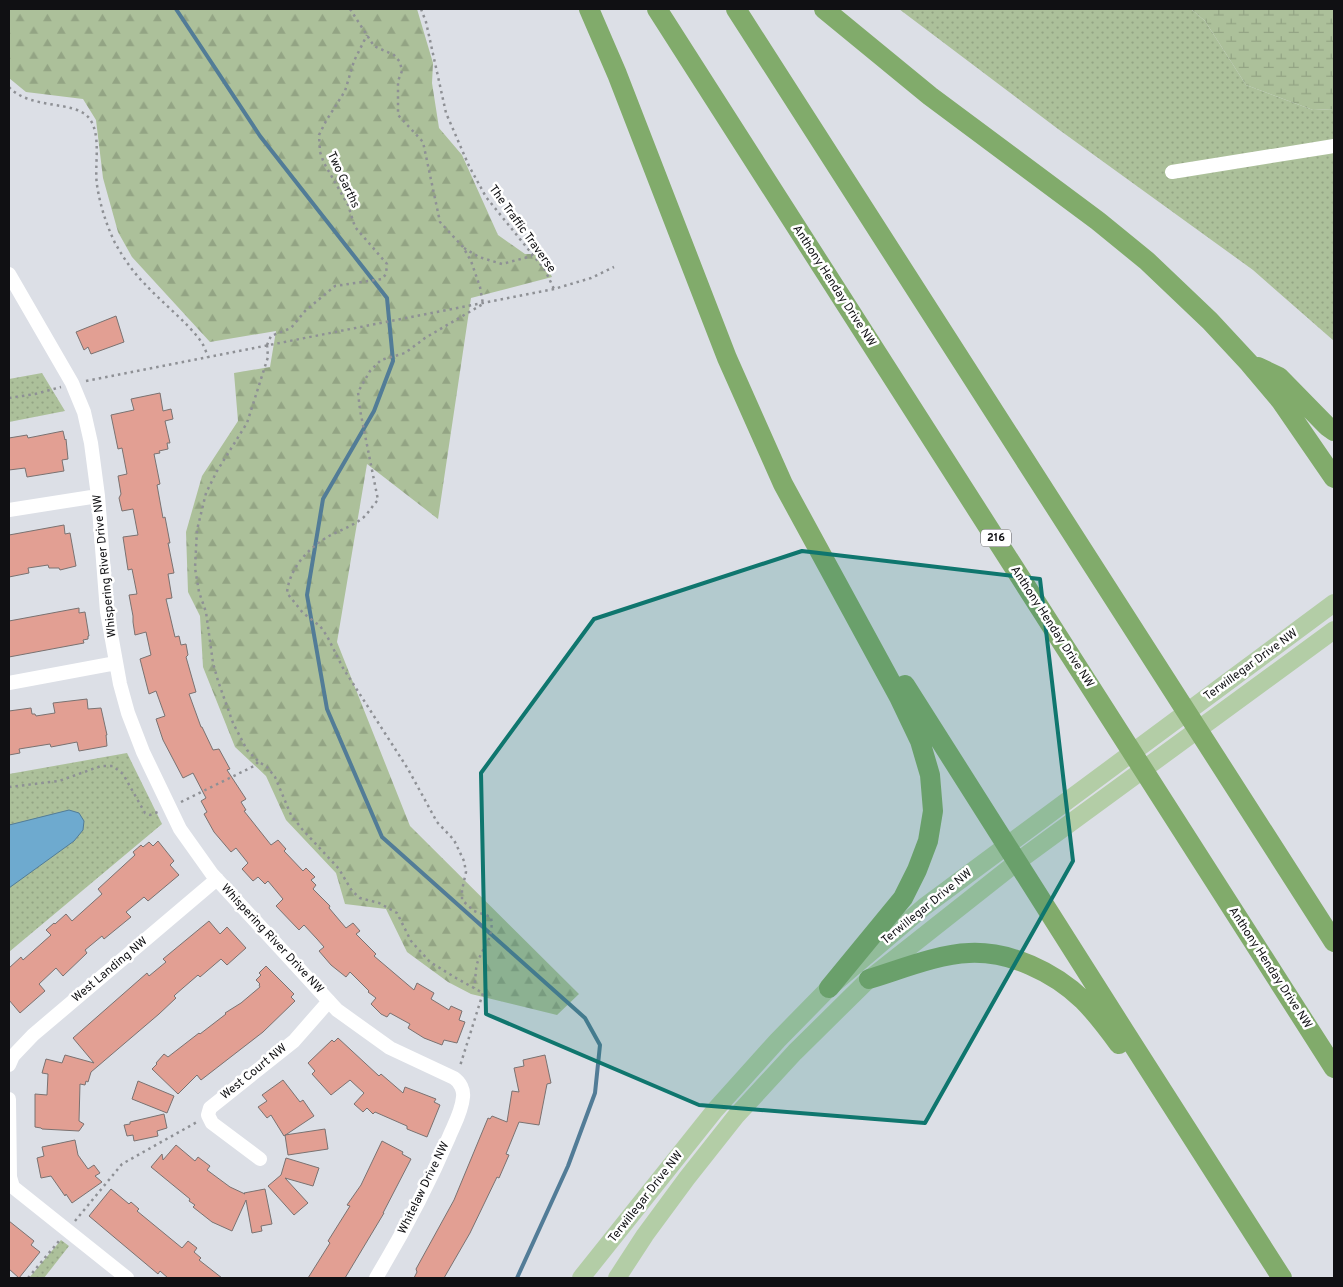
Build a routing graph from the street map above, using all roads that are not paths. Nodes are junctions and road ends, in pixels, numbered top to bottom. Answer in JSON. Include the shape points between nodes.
{"nodes":[{"id":1,"x":589,"y":9,"type":"edge"},
{"id":2,"x":657,"y":9,"type":"edge"},
{"id":3,"x":736,"y":9,"type":"edge"},
{"id":4,"x":824,"y":9,"type":"edge"},
{"id":5,"x":1334,"y":146,"type":"edge"},
{"id":6,"x":1172,"y":172,"type":"dead end"},
{"id":7,"x":10,"y":279,"type":"edge"},
{"id":8,"x":1249,"y":363,"type":"junction"},
{"id":9,"x":1334,"y":430,"type":"edge"},
{"id":10,"x":1334,"y":478,"type":"edge"},
{"id":11,"x":98,"y":496,"type":"junction"},
{"id":12,"x":9,"y":510,"type":"edge"},
{"id":13,"x":828,"y":564,"type":"junction"},
{"id":14,"x":1334,"y":603,"type":"edge"},
{"id":15,"x":1334,"y":630,"type":"edge"},
{"id":16,"x":116,"y":663,"type":"junction"},
{"id":17,"x":9,"y":683,"type":"edge"},
{"id":18,"x":1007,"y":845,"type":"junction"},
{"id":19,"x":1018,"y":862,"type":"junction"},
{"id":20,"x":217,"y":879,"type":"junction"},
{"id":21,"x":1334,"y":942,"type":"edge"},
{"id":22,"x":869,"y":979,"type":"junction"},
{"id":23,"x":829,"y":988,"type":"junction"},
{"id":24,"x":329,"y":1001,"type":"junction"},
{"id":25,"x":9,"y":1066,"type":"edge"},
{"id":26,"x":1334,"y":1068,"type":"edge"},
{"id":27,"x":1164,"y":1094,"type":"junction"},
{"id":28,"x":464,"y":1095,"type":"joint"},
{"id":29,"x":9,"y":1099,"type":"edge"},
{"id":30,"x":260,"y":1159,"type":"dead end"},
{"id":31,"x":127,"y":1278,"type":"edge"},
{"id":32,"x":376,"y":1278,"type":"edge"},
{"id":33,"x":581,"y":1278,"type":"edge"},
{"id":34,"x":617,"y":1278,"type":"edge"},
{"id":35,"x":1282,"y":1278,"type":"edge"}],
"edges":[{"from":1,"to":13,"type":"highway","via":[[727,358],[783,484]]},
{"from":2,"to":26,"type":"highway","name":"Anthony Henday Drive NW","number":"216"},
{"from":3,"to":21,"type":"highway"},
{"from":4,"to":8,"type":"highway","via":[[930,96],[1147,261]]},
{"from":5,"to":6,"type":"street"},
{"from":7,"to":11,"type":"street","name":"Whispering River Drive NW","via":[[72,383],[88,427]]},
{"from":8,"to":9,"type":"highway","via":[[1279,377]]},
{"from":8,"to":10,"type":"highway"},
{"from":11,"to":12,"type":"street"},
{"from":11,"to":16,"type":"street","name":"Whispering River Drive NW","via":[[107,612]]},
{"from":13,"to":18,"type":"highway"},
{"from":13,"to":23,"type":"highway","via":[[920,741],[930,775],[933,811],[928,841],[903,898]]},
{"from":14,"to":18,"type":"main road","name":"Terwillegar Drive NW"},
{"from":15,"to":19,"type":"main road","name":"Terwillegar Drive NW"},
{"from":16,"to":17,"type":"street"},
{"from":16,"to":20,"type":"street","name":"Whispering River Drive NW","via":[[128,713],[143,752],[180,829]]},
{"from":18,"to":19,"type":"highway"},
{"from":18,"to":23,"type":"main road","name":"Terwillegar Drive NW","via":[[924,907]]},
{"from":19,"to":22,"type":"main road","name":"Terwillegar Drive NW"},
{"from":19,"to":27,"type":"highway"},
{"from":20,"to":24,"type":"street","name":"Whispering River Drive NW"},
{"from":20,"to":25,"type":"street","name":"West Landing NW","via":[[34,1035],[13,1056]]},
{"from":22,"to":27,"type":"highway","via":[[934,959],[969,953],[1021,960],[1054,978],[1082,1000]]},
{"from":22,"to":34,"type":"main road","name":"Terwillegar Drive NW","via":[[736,1116],[645,1235]]},
{"from":23,"to":33,"type":"main road","name":"Terwillegar Drive NW","via":[[714,1110]]},
{"from":24,"to":28,"type":"street","name":"Whispering River Drive NW","via":[[390,1048],[458,1080]]},
{"from":24,"to":30,"type":"street","name":"West Court NW","via":[[294,1041],[210,1108],[208,1115],[212,1123]]},
{"from":27,"to":35,"type":"highway"},
{"from":28,"to":32,"type":"street","name":"Whitelaw Drive NW","via":[[438,1163]]},
{"from":29,"to":31,"type":"street","via":[[10,1177],[13,1187]]}]}
